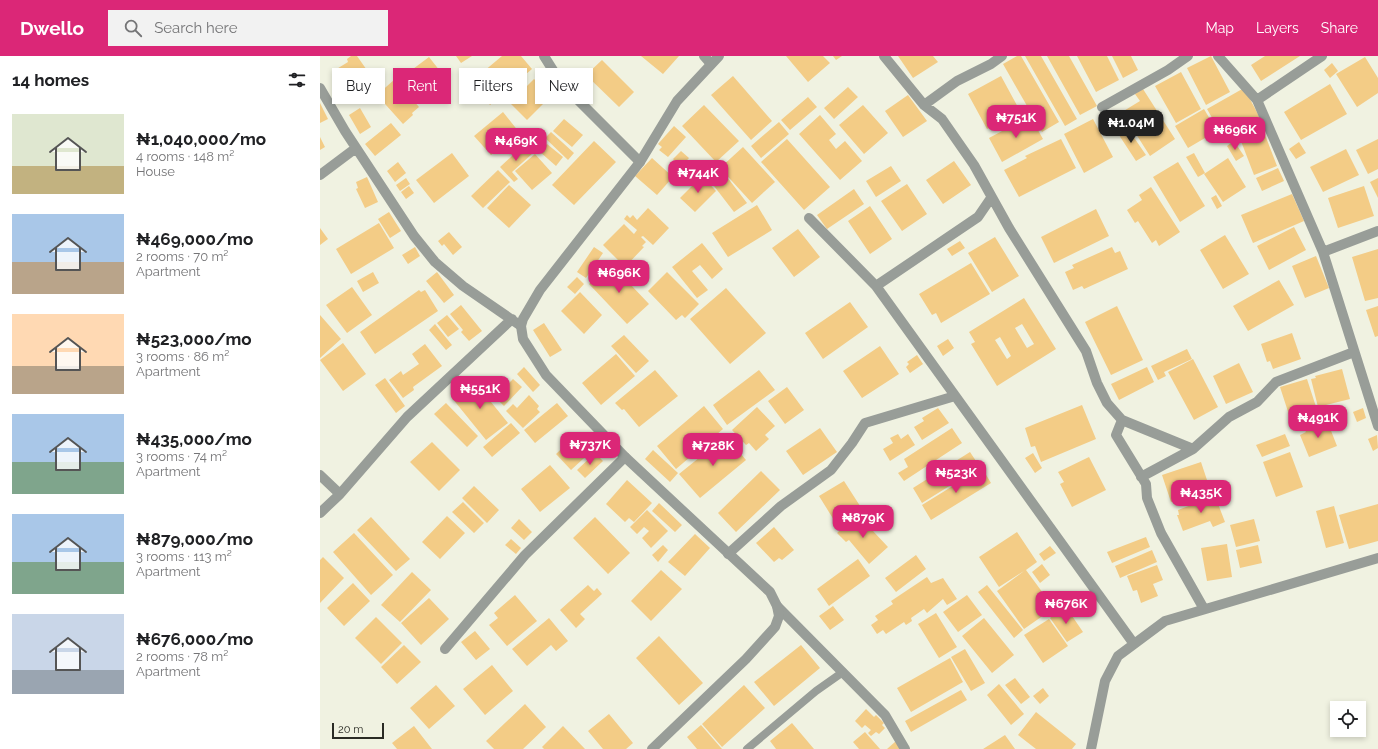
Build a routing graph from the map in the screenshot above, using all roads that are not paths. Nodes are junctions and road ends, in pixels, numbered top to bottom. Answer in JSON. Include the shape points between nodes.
{"nodes":[{"id":1,"x":544,"y":56,"type":"edge"},
{"id":2,"x":704,"y":56,"type":"edge"},
{"id":3,"x":719,"y":56,"type":"edge"},
{"id":4,"x":884,"y":56,"type":"edge"},
{"id":5,"x":1002,"y":56,"type":"edge"},
{"id":6,"x":1188,"y":56,"type":"edge"},
{"id":7,"x":1218,"y":56,"type":"edge"},
{"id":8,"x":1322,"y":56,"type":"edge"},
{"id":9,"x":711,"y":64,"type":"junction"},
{"id":10,"x":320,"y":88,"type":"edge"},
{"id":11,"x":1257,"y":100,"type":"junction"},
{"id":12,"x":924,"y":105,"type":"junction"},
{"id":13,"x":1102,"y":107,"type":"dead end"},
{"id":14,"x":356,"y":148,"type":"junction"},
{"id":15,"x":640,"y":162,"type":"junction"},
{"id":16,"x":320,"y":175,"type":"edge"},
{"id":17,"x":991,"y":198,"type":"junction"},
{"id":18,"x":810,"y":218,"type":"dead end"},
{"id":19,"x":1378,"y":231,"type":"edge"},
{"id":20,"x":1323,"y":252,"type":"junction"},
{"id":21,"x":876,"y":286,"type":"junction"},
{"id":22,"x":512,"y":320,"type":"junction"},
{"id":23,"x":521,"y":326,"type":"junction"},
{"id":24,"x":1354,"y":352,"type":"junction"},
{"id":25,"x":955,"y":396,"type":"junction"},
{"id":26,"x":1122,"y":420,"type":"junction"},
{"id":27,"x":1378,"y":426,"type":"edge"},
{"id":28,"x":1193,"y":449,"type":"junction"},
{"id":29,"x":625,"y":457,"type":"junction"},
{"id":30,"x":320,"y":475,"type":"edge"},
{"id":31,"x":1141,"y":477,"type":"junction"},
{"id":32,"x":340,"y":494,"type":"junction"},
{"id":33,"x":320,"y":513,"type":"edge"},
{"id":34,"x":728,"y":554,"type":"junction"},
{"id":35,"x":1378,"y":558,"type":"edge"},
{"id":36,"x":777,"y":606,"type":"junction"},
{"id":37,"x":1204,"y":609,"type":"junction"},
{"id":38,"x":1134,"y":644,"type":"junction"},
{"id":39,"x":445,"y":649,"type":"dead end"},
{"id":40,"x":843,"y":672,"type":"junction"},
{"id":41,"x":652,"y":749,"type":"edge"},
{"id":42,"x":747,"y":749,"type":"edge"},
{"id":43,"x":905,"y":749,"type":"edge"},
{"id":44,"x":1091,"y":749,"type":"edge"}],
"edges":[{"from":1,"to":15,"type":"street","via":[[561,83]]},
{"from":2,"to":9,"type":"street"},
{"from":3,"to":9,"type":"street"},
{"from":4,"to":12,"type":"street"},
{"from":5,"to":12,"type":"street","via":[[957,81]]},
{"from":6,"to":13,"type":"street"},
{"from":7,"to":11,"type":"street"},
{"from":8,"to":11,"type":"street"},
{"from":9,"to":15,"type":"street","via":[[677,101]]},
{"from":10,"to":14,"type":"street"},
{"from":11,"to":20,"type":"street"},
{"from":12,"to":17,"type":"street","via":[[942,119],[974,166]]},
{"from":14,"to":16,"type":"street"},
{"from":14,"to":22,"type":"street","via":[[414,236],[435,262],[463,286]]},
{"from":15,"to":23,"type":"street","via":[[540,290]]},
{"from":17,"to":21,"type":"street","via":[[978,217]]},
{"from":17,"to":26,"type":"street","via":[[1086,351],[1107,403]]},
{"from":18,"to":21,"type":"street"},
{"from":19,"to":20,"type":"street"},
{"from":20,"to":24,"type":"street"},
{"from":21,"to":25,"type":"street"},
{"from":22,"to":23,"type":"street"},
{"from":22,"to":32,"type":"street","via":[[407,417]]},
{"from":23,"to":29,"type":"street","via":[[523,339],[546,375]]},
{"from":24,"to":27,"type":"street"},
{"from":24,"to":28,"type":"street","via":[[1276,382],[1257,402],[1229,417]]},
{"from":25,"to":34,"type":"street","via":[[866,423],[831,470],[786,502]]},
{"from":25,"to":38,"type":"street"},
{"from":26,"to":28,"type":"street"},
{"from":26,"to":31,"type":"street","via":[[1116,435]]},
{"from":28,"to":31,"type":"street"},
{"from":29,"to":34,"type":"street"},
{"from":29,"to":39,"type":"street","via":[[525,555]]},
{"from":30,"to":32,"type":"street"},
{"from":31,"to":37,"type":"street","via":[[1146,484],[1147,498],[1161,533]]},
{"from":32,"to":33,"type":"street"},
{"from":34,"to":36,"type":"street","via":[[770,592]]},
{"from":35,"to":37,"type":"street"},
{"from":36,"to":40,"type":"street"},
{"from":36,"to":41,"type":"street","via":[[779,616],[775,627],[746,659]]},
{"from":37,"to":38,"type":"street","via":[[1165,621]]},
{"from":38,"to":44,"type":"street","via":[[1118,656],[1105,681]]},
{"from":40,"to":42,"type":"lane","via":[[816,691]]},
{"from":40,"to":43,"type":"street","via":[[885,715]]}]}
